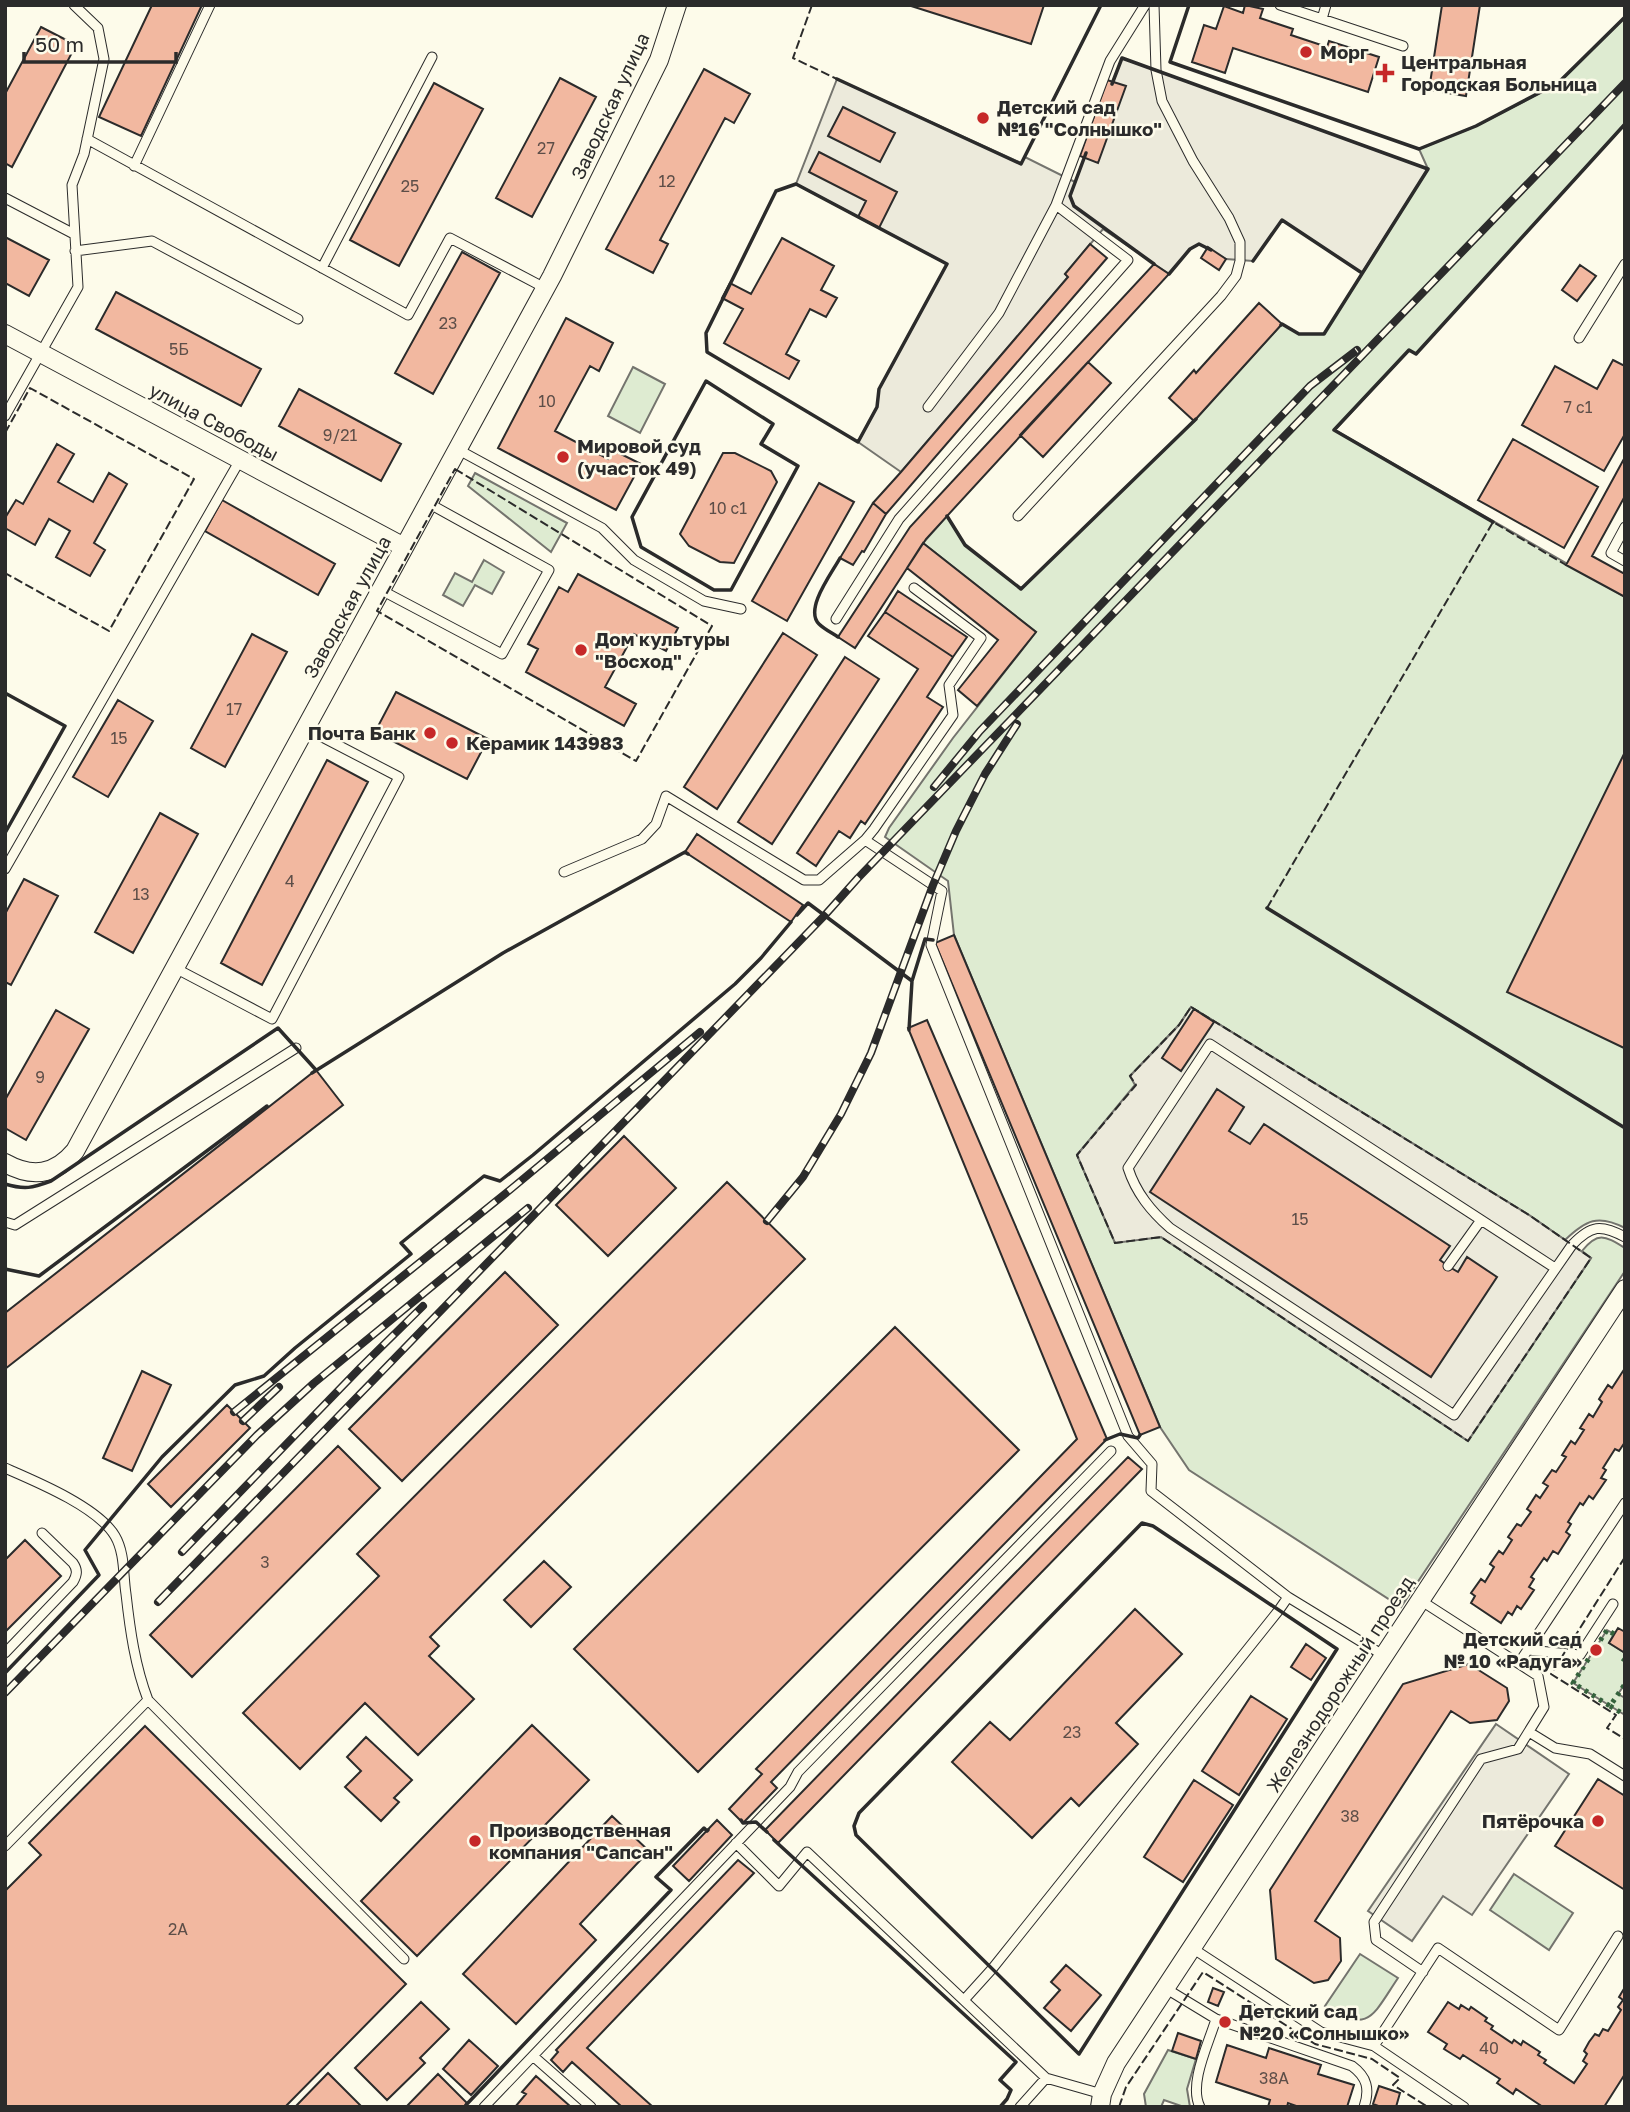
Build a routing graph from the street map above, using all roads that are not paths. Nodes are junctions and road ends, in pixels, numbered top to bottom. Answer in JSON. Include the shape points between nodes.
{"nodes":[{"id":1,"x":74,"y":5,"type":"edge"},
{"id":2,"x":210,"y":5,"type":"edge"},
{"id":3,"x":677,"y":5,"type":"edge"},
{"id":4,"x":1145,"y":5,"type":"edge"},
{"id":5,"x":1154,"y":5,"type":"edge"},
{"id":6,"x":1280,"y":5,"type":"edge"},
{"id":7,"x":1326,"y":5,"type":"edge"},
{"id":8,"x":1322,"y":19,"type":"junction"},
{"id":9,"x":1403,"y":46,"type":"dead end"},
{"id":10,"x":432,"y":57,"type":"dead end"},
{"id":11,"x":87,"y":139,"type":"junction"},
{"id":12,"x":134,"y":166,"type":"junction"},
{"id":13,"x":5,"y":198,"type":"edge"},
{"id":14,"x":1056,"y":205,"type":"junction"},
{"id":15,"x":74,"y":233,"type":"junction"},
{"id":16,"x":75,"y":251,"type":"junction"},
{"id":17,"x":1625,"y":264,"type":"edge"},
{"id":18,"x":321,"y":268,"type":"junction"},
{"id":19,"x":545,"y":288,"type":"junction"},
{"id":20,"x":298,"y":319,"type":"dead end"},
{"id":21,"x":5,"y":334,"type":"edge"},
{"id":22,"x":1579,"y":338,"type":"dead end"},
{"id":23,"x":41,"y":353,"type":"junction"},
{"id":24,"x":928,"y":407,"type":"dead end"},
{"id":25,"x":5,"y":416,"type":"edge"},
{"id":26,"x":457,"y":449,"type":"junction"},
{"id":27,"x":240,"y":460,"type":"junction"},
{"id":28,"x":428,"y":503,"type":"junction"},
{"id":29,"x":1018,"y":516,"type":"dead end"},
{"id":30,"x":1625,"y":527,"type":"edge"},
{"id":31,"x":404,"y":547,"type":"junction"},
{"id":32,"x":1625,"y":561,"type":"edge"},
{"id":33,"x":914,"y":588,"type":"dead end"},
{"id":34,"x":381,"y":590,"type":"junction"},
{"id":35,"x":741,"y":610,"type":"dead end"},
{"id":36,"x":836,"y":619,"type":"dead end"},
{"id":37,"x":305,"y":728,"type":"junction"},
{"id":38,"x":865,"y":840,"type":"junction"},
{"id":39,"x":5,"y":869,"type":"edge"},
{"id":40,"x":564,"y":872,"type":"dead end"},
{"id":41,"x":175,"y":968,"type":"junction"},
{"id":42,"x":296,"y":1048,"type":"dead end"},
{"id":43,"x":5,"y":1163,"type":"edge"},
{"id":44,"x":1481,"y":1220,"type":"junction"},
{"id":45,"x":5,"y":1222,"type":"edge"},
{"id":46,"x":1625,"y":1237,"type":"edge"},
{"id":47,"x":1448,"y":1266,"type":"dead end"},
{"id":48,"x":1555,"y":1268,"type":"junction"},
{"id":49,"x":1623,"y":1293,"type":"edge"},
{"id":50,"x":1111,"y":1451,"type":"dead end"},
{"id":51,"x":5,"y":1468,"type":"edge"},
{"id":52,"x":1625,"y":1503,"type":"edge"},
{"id":53,"x":42,"y":1533,"type":"dead end"},
{"id":54,"x":1288,"y":1597,"type":"junction"},
{"id":55,"x":1420,"y":1600,"type":"junction"},
{"id":56,"x":1613,"y":1604,"type":"dead end"},
{"id":57,"x":1528,"y":1650,"type":"junction"},
{"id":58,"x":5,"y":1653,"type":"edge"},
{"id":59,"x":1383,"y":1655,"type":"junction"},
{"id":60,"x":1519,"y":1663,"type":"junction"},
{"id":61,"x":148,"y":1700,"type":"junction"},
{"id":62,"x":1529,"y":1732,"type":"junction"},
{"id":63,"x":1625,"y":1776,"type":"edge"},
{"id":64,"x":736,"y":1843,"type":"junction"},
{"id":65,"x":5,"y":1846,"type":"edge"},
{"id":66,"x":1618,"y":1936,"type":"dead end"},
{"id":67,"x":1192,"y":1948,"type":"junction"},
{"id":68,"x":404,"y":1959,"type":"dead end"},
{"id":69,"x":1423,"y":1972,"type":"junction"},
{"id":70,"x":1166,"y":1988,"type":"junction"},
{"id":71,"x":964,"y":2000,"type":"junction"},
{"id":72,"x":1216,"y":2019,"type":"junction"},
{"id":73,"x":1374,"y":2046,"type":"junction"},
{"id":74,"x":533,"y":2056,"type":"junction"},
{"id":75,"x":1046,"y":2078,"type":"junction"},
{"id":76,"x":1101,"y":2100,"type":"edge"},
{"id":77,"x":486,"y":2106,"type":"edge"},
{"id":78,"x":591,"y":2107,"type":"edge"},
{"id":79,"x":1020,"y":2107,"type":"edge"},
{"id":80,"x":1200,"y":2107,"type":"edge"},
{"id":81,"x":1364,"y":2107,"type":"edge"},
{"id":82,"x":1464,"y":2107,"type":"edge"}],
"edges":[{"from":1,"to":11,"type":"lane","via":[[98,28],[104,59]]},
{"from":2,"to":12,"type":"lane"},
{"from":3,"to":19,"type":"street","name":"Заводская улица","via":[[659,60]]},
{"from":4,"to":14,"type":"lane","via":[[1110,61]]},
{"from":5,"to":29,"type":"lane","via":[[1162,101],[1229,218],[1240,242],[1240,261],[1236,276],[1221,296]]},
{"from":6,"to":8,"type":"lane"},
{"from":7,"to":8,"type":"lane"},
{"from":8,"to":9,"type":"lane"},
{"from":10,"to":18,"type":"lane"},
{"from":11,"to":12,"type":"lane"},
{"from":11,"to":15,"type":"lane","via":[[72,185]]},
{"from":12,"to":18,"type":"lane"},
{"from":13,"to":15,"type":"lane"},
{"from":14,"to":24,"type":"lane","via":[[999,313]]},
{"from":14,"to":36,"type":"lane","via":[[1128,260],[899,520]]},
{"from":15,"to":16,"type":"lane"},
{"from":16,"to":20,"type":"lane","via":[[152,241]]},
{"from":16,"to":23,"type":"lane","via":[[78,286]]},
{"from":17,"to":22,"type":"lane"},
{"from":18,"to":19,"type":"lane","via":[[408,315],[450,238]]},
{"from":19,"to":26,"type":"street","name":"Заводская улица"},
{"from":21,"to":23,"type":"street","name":"улица Свободы"},
{"from":23,"to":25,"type":"lane"},
{"from":23,"to":27,"type":"street","name":"улица Свободы"},
{"from":26,"to":28,"type":"street","name":"Заводская улица"},
{"from":26,"to":35,"type":"lane","via":[[602,528],[634,560],[704,601]]},
{"from":27,"to":31,"type":"street","name":"улица Свободы"},
{"from":27,"to":39,"type":"lane"},
{"from":28,"to":31,"type":"street","name":"Заводская улица"},
{"from":28,"to":34,"type":"lane","via":[[549,570],[502,654]]},
{"from":30,"to":32,"type":"lane","via":[[1611,554]]},
{"from":31,"to":34,"type":"street","name":"Заводская улица"},
{"from":33,"to":38,"type":"lane","via":[[981,638],[949,685],[953,715]]},
{"from":34,"to":37,"type":"street","name":"Заводская улица"},
{"from":37,"to":41,"type":"street","name":"Заводская улица"},
{"from":37,"to":41,"type":"lane","via":[[399,777],[272,1019]]},
{"from":38,"to":40,"type":"lane","via":[[819,880],[804,880],[666,796],[656,824],[642,839]]},
{"from":38,"to":54,"type":"lane","via":[[942,891],[931,945],[1128,1436],[1152,1464],[1151,1491]]},
{"from":41,"to":43,"type":"street","name":"Заводская улица","via":[[75,1151],[38,1173],[19,1171]]},
{"from":42,"to":45,"type":"lane","via":[[15,1225]]},
{"from":44,"to":47,"type":"lane"},
{"from":44,"to":48,"type":"lane"},
{"from":44,"to":48,"type":"lane","via":[[1210,1044],[1128,1168],[1152,1211],[1170,1228],[1454,1415]]},
{"from":46,"to":48,"type":"lane","via":[[1593,1229],[1572,1245]]},
{"from":49,"to":55,"type":"street","name":"Железнодорожный проезд"},
{"from":50,"to":64,"type":"lane","via":[[798,1772],[790,1787]]},
{"from":51,"to":61,"type":"lane","via":[[69,1498],[115,1535],[123,1560],[133,1647]]},
{"from":52,"to":57,"type":"lane"},
{"from":53,"to":58,"type":"lane","via":[[73,1563],[76,1576]]},
{"from":54,"to":59,"type":"lane"},
{"from":54,"to":71,"type":"lane"},
{"from":55,"to":59,"type":"street","name":"Железнодорожный проезд"},
{"from":55,"to":60,"type":"lane"},
{"from":56,"to":57,"type":"lane","via":[[1580,1655]]},
{"from":57,"to":60,"type":"lane"},
{"from":59,"to":67,"type":"street","name":"Железнодорожный проезд"},
{"from":60,"to":62,"type":"lane","via":[[1538,1676],[1544,1707]]},
{"from":61,"to":65,"type":"lane"},
{"from":61,"to":68,"type":"lane"},
{"from":62,"to":63,"type":"lane","via":[[1555,1748],[1590,1754]]},
{"from":62,"to":69,"type":"lane","via":[[1518,1749],[1480,1759],[1374,1922],[1376,1940]]},
{"from":64,"to":71,"type":"lane","via":[[779,1886],[807,1852]]},
{"from":64,"to":74,"type":"lane"},
{"from":66,"to":69,"type":"lane","via":[[1559,2030],[1438,1948]]},
{"from":67,"to":70,"type":"street","name":"Железнодорожный проезд"},
{"from":67,"to":73,"type":"lane","via":[[1321,2032]]},
{"from":69,"to":73,"type":"lane"},
{"from":70,"to":72,"type":"lane"},
{"from":70,"to":76,"type":"street","name":"Железнодорожный проезд","via":[[1116,2063]]},
{"from":71,"to":75,"type":"lane"},
{"from":72,"to":80,"type":"lane","via":[[1196,2083]]},
{"from":72,"to":81,"type":"lane","via":[[1352,2066],[1367,2085]]},
{"from":73,"to":82,"type":"lane"},
{"from":74,"to":77,"type":"lane"},
{"from":74,"to":78,"type":"lane"},
{"from":75,"to":76,"type":"lane"},
{"from":75,"to":79,"type":"lane"}]}
